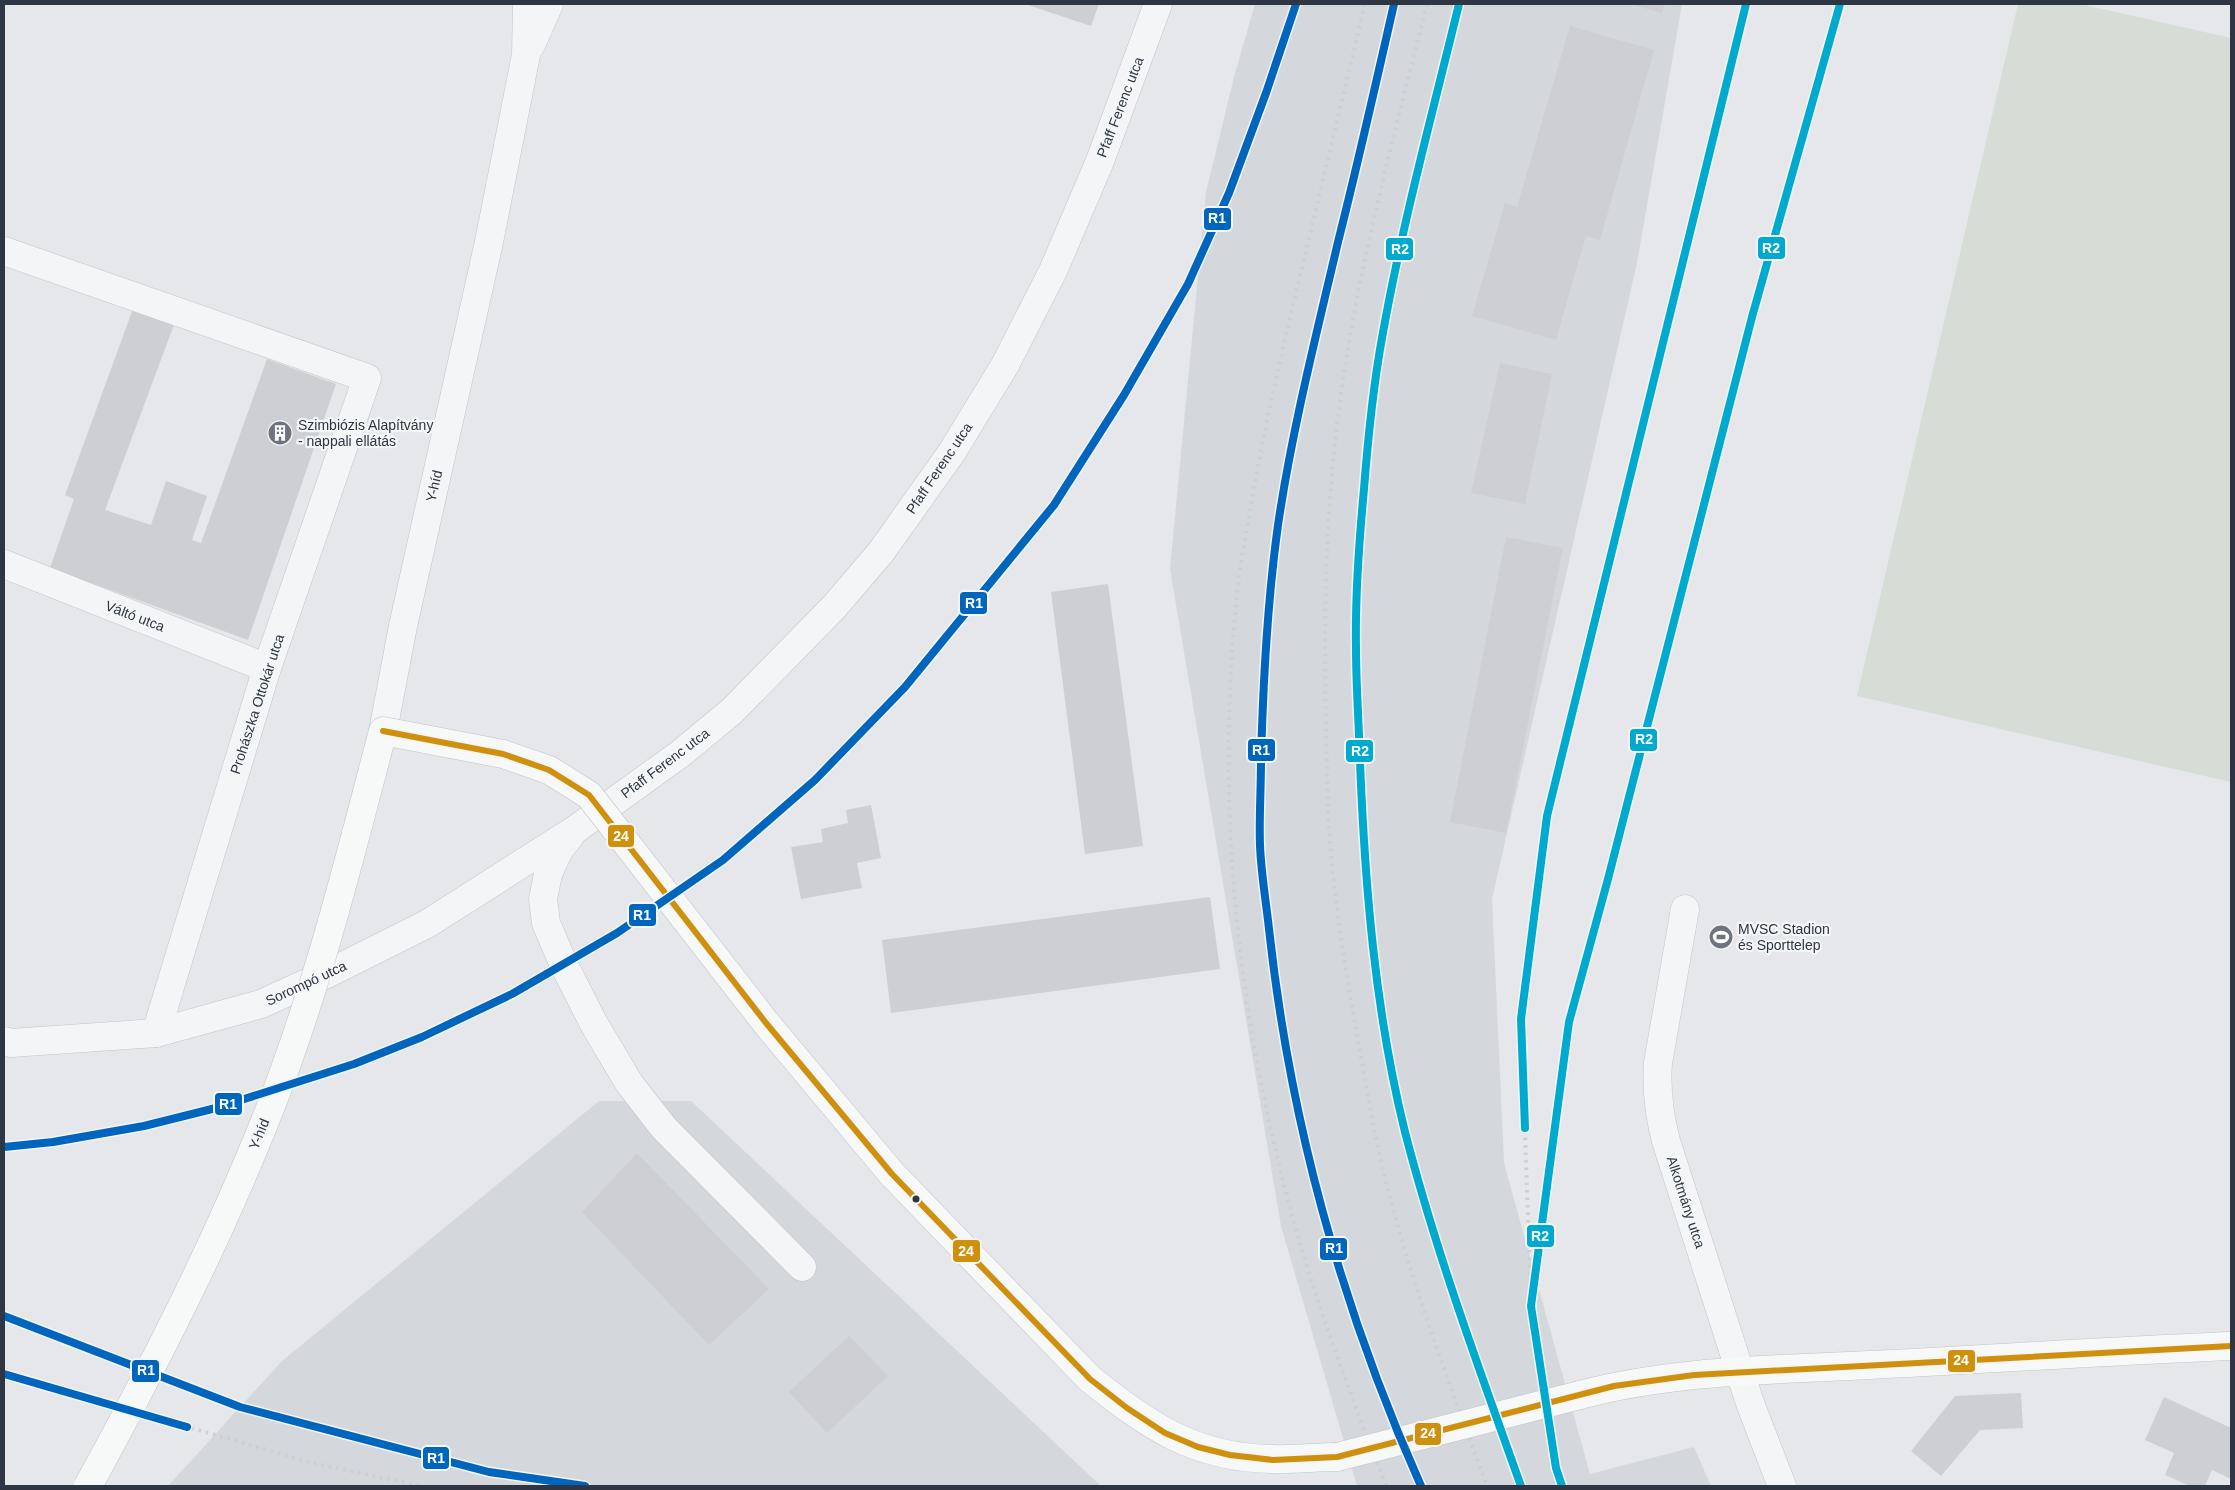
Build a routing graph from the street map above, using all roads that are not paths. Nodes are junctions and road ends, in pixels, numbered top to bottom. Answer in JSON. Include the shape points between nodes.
{"nodes":[{"id":1,"x":527,"y":4,"type":"edge"},
{"id":2,"x":549,"y":4,"type":"edge"},
{"id":3,"x":1158,"y":4,"type":"edge"},
{"id":4,"x":526,"y":55,"type":"junction"},
{"id":5,"x":4,"y":251,"type":"edge"},
{"id":6,"x":4,"y":564,"type":"edge"},
{"id":7,"x":267,"y":668,"type":"junction"},
{"id":8,"x":383,"y":731,"type":"junction"},
{"id":9,"x":576,"y":829,"type":"junction"},
{"id":10,"x":1685,"y":909,"type":"dead end"},
{"id":11,"x":156,"y":1033,"type":"junction"},
{"id":12,"x":4,"y":1040,"type":"edge"},
{"id":13,"x":802,"y":1267,"type":"dead end"},
{"id":14,"x":2229,"y":1342,"type":"edge"},
{"id":15,"x":1740,"y":1371,"type":"junction"},
{"id":16,"x":88,"y":1486,"type":"edge"},
{"id":17,"x":1782,"y":1486,"type":"edge"}],
"edges":[{"from":1,"to":4,"type":"street"},
{"from":2,"to":4,"type":"street"},
{"from":3,"to":9,"type":"street","name":"Pfaff Ferenc utca","via":[[1100,161],[1053,271],[1005,365],[952,452],[881,552],[785,660],[732,711],[680,754]]},
{"from":4,"to":8,"type":"street","name":"Y-híd","via":[[489,242],[403,626]]},
{"from":5,"to":7,"type":"street","name":"Prohászka Ottokár utca","via":[[367,378]]},
{"from":6,"to":7,"type":"street","name":"Váltó utca"},
{"from":7,"to":11,"type":"street","name":"Prohászka Ottokár utca"},
{"from":8,"to":15,"type":"main road","bridge":true,"via":[[503,754],[549,770],[589,795],[766,1023],[892,1174],[1090,1378],[1165,1433],[1198,1447],[1230,1455],[1273,1460],[1337,1457],[1614,1386]]},
{"from":8,"to":16,"type":"main road","name":"Y-híd","bridge":true,"via":[[340,894],[300,1024],[264,1125],[218,1233],[163,1347]]},
{"from":9,"to":11,"type":"street","name":"Sorompó utca","via":[[427,924],[331,972],[261,1004]]},
{"from":9,"to":13,"type":"street","via":[[559,850],[548,874],[543,899],[546,923],[594,1024],[629,1082],[664,1128]]},
{"from":10,"to":15,"type":"street","name":"Alkotmány utca","via":[[1656,1088],[1666,1141]]},
{"from":11,"to":12,"type":"street","name":"Sorompó utca","via":[[11,1043]]},
{"from":14,"to":15,"type":"main road"},
{"from":15,"to":17,"type":"street","name":"Alkotmány utca"}]}
